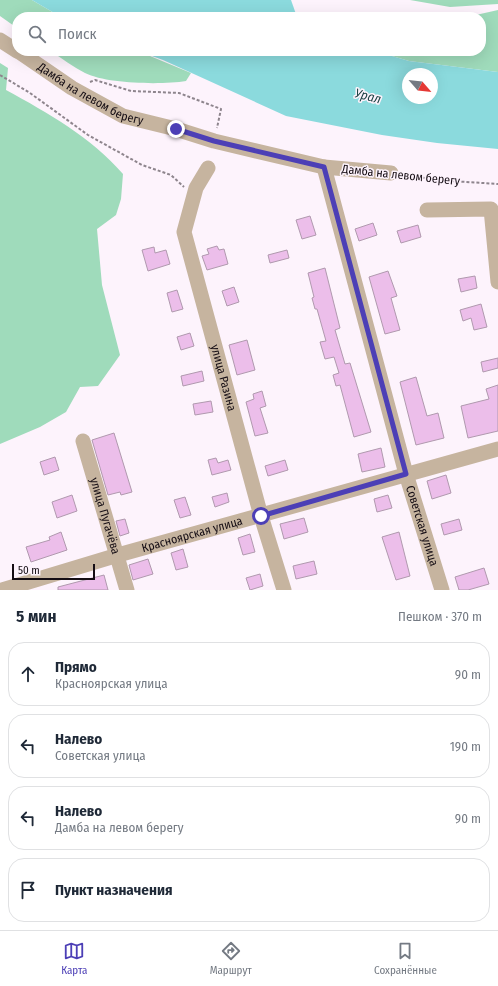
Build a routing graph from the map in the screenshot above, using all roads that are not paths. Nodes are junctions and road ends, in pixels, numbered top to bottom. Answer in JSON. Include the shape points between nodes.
{"nodes":[{"id":1,"x":0,"y":40,"type":"edge"},
{"id":2,"x":12,"y":48,"type":"edge"},
{"id":3,"x":24,"y":56,"type":"edge"},
{"id":4,"x":324,"y":167,"type":"junction"},
{"id":5,"x":208,"y":168,"type":"dead end"},
{"id":6,"x":391,"y":173,"type":"road end"},
{"id":7,"x":427,"y":210,"type":"dead end"},
{"id":8,"x":498,"y":282,"type":"edge"},
{"id":9,"x":83,"y":442,"type":"dead end"},
{"id":10,"x":498,"y":449,"type":"edge"},
{"id":11,"x":406,"y":474,"type":"junction"},
{"id":12,"x":261,"y":516,"type":"junction"},
{"id":13,"x":118,"y":555,"type":"junction"},
{"id":14,"x":2,"y":590,"type":"edge"},
{"id":15,"x":127,"y":590,"type":"edge"},
{"id":16,"x":284,"y":590,"type":"edge"},
{"id":17,"x":442,"y":590,"type":"edge"}],
"edges":[{"from":1,"to":2,"type":"street","name":"Дамба на левом берегу"},
{"from":3,"to":4,"type":"street","name":"Дамба на левом берегу","via":[[72,88],[123,116]]},
{"from":4,"to":6,"type":"street","name":"Дамба на левом берегу"},
{"from":4,"to":11,"type":"street","name":"Советская улица"},
{"from":5,"to":12,"type":"street","name":"улица Разина","via":[[193,196],[184,232]]},
{"from":7,"to":8,"type":"street","via":[[492,209]]},
{"from":9,"to":13,"type":"street","name":"улица Пугачёва"},
{"from":10,"to":11,"type":"street","name":"Красноярская улица"},
{"from":11,"to":12,"type":"street","name":"Красноярская улица"},
{"from":11,"to":17,"type":"street","name":"Советская улица"},
{"from":12,"to":13,"type":"street","name":"Красноярская улица"},
{"from":12,"to":16,"type":"street","name":"улица Разина"},
{"from":13,"to":14,"type":"street","name":"Красноярская улица"},
{"from":13,"to":15,"type":"street","name":"улица Пугачёва"}]}
